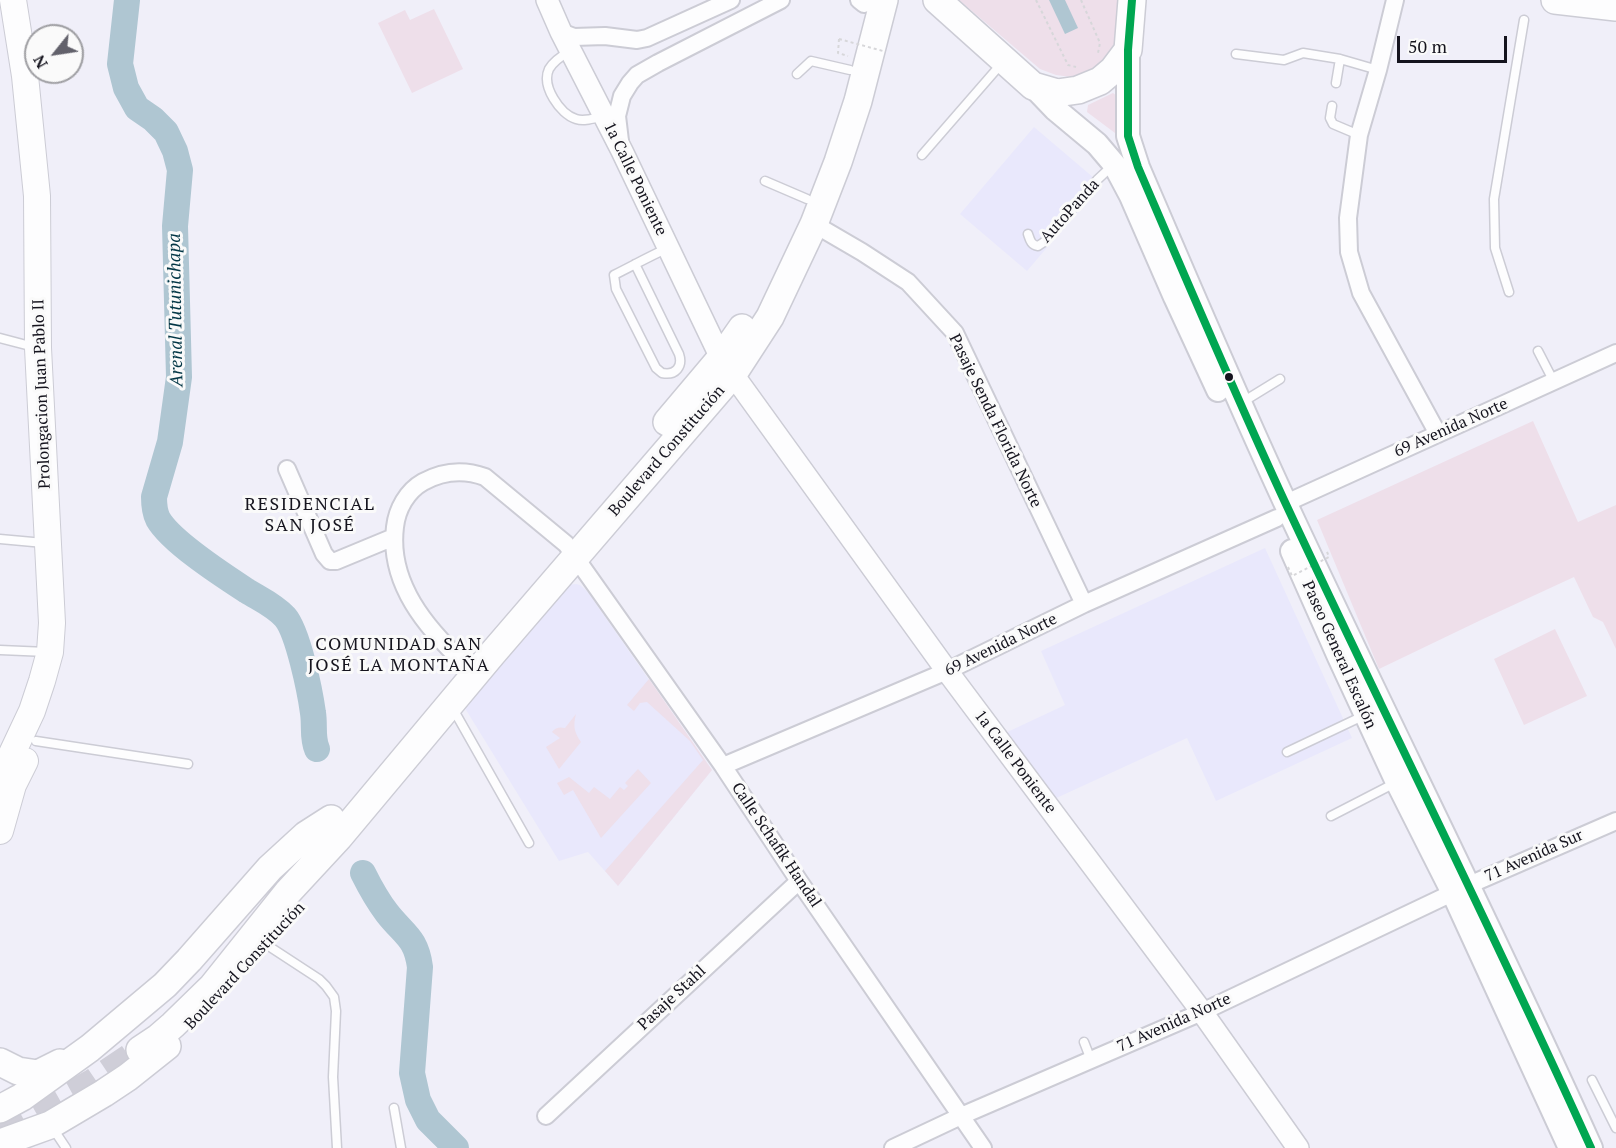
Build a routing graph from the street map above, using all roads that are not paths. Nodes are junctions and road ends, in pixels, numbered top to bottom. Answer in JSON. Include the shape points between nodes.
{"nodes":[{"id":1,"x":547,"y":0,"type":"edge"},
{"id":2,"x":731,"y":0,"type":"edge"},
{"id":3,"x":781,"y":0,"type":"edge"},
{"id":4,"x":937,"y":0,"type":"edge"},
{"id":5,"x":1132,"y":0,"type":"edge"},
{"id":6,"x":1395,"y":0,"type":"edge"},
{"id":7,"x":1556,"y":0,"type":"edge"},
{"id":8,"x":868,"y":1,"type":"edge"},
{"id":9,"x":1616,"y":7,"type":"edge"},
{"id":10,"x":14,"y":9,"type":"edge"},
{"id":11,"x":1524,"y":20,"type":"dead end"},
{"id":12,"x":24,"y":25,"type":"edge"},
{"id":13,"x":561,"y":32,"type":"junction"},
{"id":14,"x":570,"y":51,"type":"junction"},
{"id":15,"x":1128,"y":51,"type":"junction"},
{"id":16,"x":1236,"y":54,"type":"dead end"},
{"id":17,"x":848,"y":55,"type":"junction"},
{"id":18,"x":1341,"y":59,"type":"junction"},
{"id":19,"x":1005,"y":60,"type":"junction"},
{"id":20,"x":1378,"y":70,"type":"junction"},
{"id":21,"x":797,"y":74,"type":"dead end"},
{"id":22,"x":1336,"y":83,"type":"dead end"},
{"id":23,"x":41,"y":84,"type":"edge"},
{"id":24,"x":1034,"y":86,"type":"junction"},
{"id":25,"x":1332,"y":106,"type":"dead end"},
{"id":26,"x":604,"y":116,"type":"junction"},
{"id":27,"x":1359,"y":135,"type":"junction"},
{"id":28,"x":622,"y":151,"type":"junction"},
{"id":29,"x":922,"y":155,"type":"dead end"},
{"id":30,"x":1114,"y":164,"type":"junction"},
{"id":31,"x":765,"y":181,"type":"dead end"},
{"id":32,"x":807,"y":199,"type":"junction"},
{"id":33,"x":814,"y":224,"type":"junction"},
{"id":34,"x":1028,"y":234,"type":"dead end"},
{"id":35,"x":668,"y":248,"type":"junction"},
{"id":36,"x":635,"y":264,"type":"junction"},
{"id":37,"x":1509,"y":292,"type":"dead end"},
{"id":38,"x":0,"y":338,"type":"edge"},
{"id":39,"x":38,"y":348,"type":"junction"},
{"id":40,"x":1538,"y":351,"type":"dead end"},
{"id":41,"x":1616,"y":352,"type":"edge"},
{"id":42,"x":727,"y":366,"type":"junction"},
{"id":43,"x":1280,"y":379,"type":"dead end"},
{"id":44,"x":1554,"y":382,"type":"junction"},
{"id":45,"x":1240,"y":404,"type":"junction"},
{"id":46,"x":1438,"y":434,"type":"junction"},
{"id":47,"x":287,"y":469,"type":"dead end"},
{"id":48,"x":1281,"y":511,"type":"junction"},
{"id":49,"x":394,"y":537,"type":"junction"},
{"id":50,"x":0,"y":539,"type":"edge"},
{"id":51,"x":48,"y":544,"type":"junction"},
{"id":52,"x":571,"y":551,"type":"junction"},
{"id":53,"x":1084,"y":604,"type":"junction"},
{"id":54,"x":0,"y":650,"type":"edge"},
{"id":55,"x":50,"y":652,"type":"junction"},
{"id":56,"x":465,"y":664,"type":"junction"},
{"id":57,"x":947,"y":672,"type":"junction"},
{"id":58,"x":450,"y":704,"type":"junction"},
{"id":59,"x":1366,"y":715,"type":"junction"},
{"id":60,"x":36,"y":741,"type":"junction"},
{"id":61,"x":1287,"y":753,"type":"dead end"},
{"id":62,"x":188,"y":764,"type":"dead end"},
{"id":63,"x":723,"y":766,"type":"junction"},
{"id":64,"x":0,"y":779,"type":"edge"},
{"id":65,"x":1398,"y":782,"type":"junction"},
{"id":66,"x":1331,"y":816,"type":"dead end"},
{"id":67,"x":1616,"y":821,"type":"edge"},
{"id":68,"x":335,"y":828,"type":"junction"},
{"id":69,"x":0,"y":831,"type":"edge"},
{"id":70,"x":529,"y":843,"type":"dead end"},
{"id":71,"x":799,"y":881,"type":"junction"},
{"id":72,"x":1461,"y":889,"type":"junction"},
{"id":73,"x":267,"y":945,"type":"junction"},
{"id":74,"x":1202,"y":1012,"type":"junction"},
{"id":75,"x":1084,"y":1042,"type":"dead end"},
{"id":76,"x":135,"y":1043,"type":"tunnel mouth"},
{"id":77,"x":90,"y":1048,"type":"junction"},
{"id":78,"x":1091,"y":1060,"type":"junction"},
{"id":79,"x":0,"y":1062,"type":"edge"},
{"id":80,"x":1592,"y":1080,"type":"dead end"},
{"id":81,"x":394,"y":1108,"type":"dead end"},
{"id":82,"x":0,"y":1109,"type":"edge"},
{"id":83,"x":546,"y":1116,"type":"dead end"},
{"id":84,"x":961,"y":1116,"type":"junction"},
{"id":85,"x":45,"y":1126,"type":"junction"},
{"id":86,"x":1616,"y":1128,"type":"edge"},
{"id":87,"x":0,"y":1143,"type":"edge"},
{"id":88,"x":15,"y":1148,"type":"edge"},
{"id":89,"x":66,"y":1148,"type":"edge"},
{"id":90,"x":338,"y":1148,"type":"edge"},
{"id":91,"x":401,"y":1148,"type":"edge"},
{"id":92,"x":893,"y":1148,"type":"edge"},
{"id":93,"x":983,"y":1148,"type":"edge"},
{"id":94,"x":1298,"y":1148,"type":"edge"},
{"id":95,"x":1570,"y":1148,"type":"edge"},
{"id":96,"x":1591,"y":1148,"type":"edge"}],
"edges":[{"from":1,"to":13,"type":"street","name":"1a Calle Poniente"},
{"from":2,"to":13,"type":"street","via":[[637,40],[574,37]]},
{"from":3,"to":28,"type":"street","via":[[637,75],[622,96],[617,116]]},
{"from":4,"to":19,"type":"highway"},
{"from":5,"to":15,"type":"highway"},
{"from":6,"to":20,"type":"street"},
{"from":7,"to":9,"type":"highway"},
{"from":8,"to":17,"type":"highway","name":"Boulevard Constitución"},
{"from":8,"to":33,"type":"highway","name":"Boulevard Constitución","via":[[858,101]]},
{"from":10,"to":12,"type":"main road","name":"Prolongacion Juan Pablo II"},
{"from":10,"to":39,"type":"main road","name":"Prolongacion Juan Pablo II","via":[[37,196]]},
{"from":11,"to":37,"type":"lane","via":[[1494,199],[1495,248]]},
{"from":13,"to":14,"type":"street","name":"1a Calle Poniente"},
{"from":14,"to":26,"type":"street","name":"1a Calle Poniente"},
{"from":14,"to":26,"type":"lane","via":[[549,69],[548,87],[564,114],[585,120]]},
{"from":15,"to":24,"type":"highway","via":[[1100,81],[1078,90],[1057,93]]},
{"from":15,"to":45,"type":"main road","name":"Paseo General Escalón","via":[[1128,136],[1132,152]]},
{"from":16,"to":18,"type":"lane","via":[[1284,60],[1303,53]]},
{"from":17,"to":21,"type":"lane","via":[[811,61]]},
{"from":17,"to":32,"type":"highway","name":"Boulevard Constitución","via":[[826,149]]},
{"from":18,"to":20,"type":"lane"},
{"from":18,"to":22,"type":"lane"},
{"from":19,"to":24,"type":"highway"},
{"from":19,"to":29,"type":"lane"},
{"from":20,"to":27,"type":"street"},
{"from":23,"to":60,"type":"main road","name":"Prolongacion Juan Pablo II","via":[[53,250],[64,643],[51,702]]},
{"from":24,"to":30,"type":"main road","name":"Paseo General Escalón"},
{"from":25,"to":27,"type":"lane","via":[[1333,124]]},
{"from":26,"to":28,"type":"street","name":"1a Calle Poniente"},
{"from":27,"to":46,"type":"street","via":[[1348,218],[1349,252],[1360,293]]},
{"from":28,"to":35,"type":"street","name":"1a Calle Poniente"},
{"from":30,"to":34,"type":"lane","name":"AutoPanda","via":[[1042,244],[1032,244]]},
{"from":30,"to":48,"type":"main road","name":"Paseo General Escalón"},
{"from":31,"to":32,"type":"lane"},
{"from":32,"to":42,"type":"highway","name":"Boulevard Constitución"},
{"from":33,"to":42,"type":"highway","name":"Boulevard Constitución","via":[[770,317]]},
{"from":33,"to":53,"type":"street","name":"Pasaje Senda Florida Norte","via":[[908,282],[955,333]]},
{"from":35,"to":36,"type":"lane"},
{"from":35,"to":42,"type":"street","name":"1a Calle Poniente"},
{"from":36,"to":36,"type":"lane","via":[[614,275],[616,289],[656,368],[662,374],[673,373],[680,364],[679,354]]},
{"from":38,"to":39,"type":"lane"},
{"from":39,"to":51,"type":"main road","name":"Prolongacion Juan Pablo II"},
{"from":40,"to":44,"type":"lane"},
{"from":41,"to":44,"type":"street","name":"69 Avenida Norte"},
{"from":42,"to":52,"type":"highway","name":"Boulevard Constitución"},
{"from":42,"to":57,"type":"street","name":"1a Calle Poniente"},
{"from":43,"to":45,"type":"lane"},
{"from":44,"to":46,"type":"street","name":"69 Avenida Norte"},
{"from":45,"to":48,"type":"main road","name":"Paseo General Escalón"},
{"from":46,"to":48,"type":"street","name":"69 Avenida Norte"},
{"from":47,"to":49,"type":"street","via":[[330,561]]},
{"from":48,"to":53,"type":"street","name":"69 Avenida Norte"},
{"from":48,"to":59,"type":"main road","name":"Paseo General Escalón"},
{"from":48,"to":72,"type":"main road","name":"Paseo General Escalón","via":[[1368,677],[1457,861]]},
{"from":49,"to":52,"type":"street","name":"Calle Schafik Handal","via":[[398,514],[413,489],[453,471],[484,477]]},
{"from":49,"to":56,"type":"street","via":[[400,576],[413,604],[442,643]]},
{"from":50,"to":51,"type":"lane"},
{"from":51,"to":55,"type":"main road","name":"Prolongacion Juan Pablo II"},
{"from":52,"to":56,"type":"highway","name":"Boulevard Constitución"},
{"from":52,"to":58,"type":"highway","name":"Boulevard Constitución"},
{"from":52,"to":63,"type":"street","name":"Calle Schafik Handal"},
{"from":53,"to":57,"type":"street","name":"69 Avenida Norte"},
{"from":54,"to":55,"type":"lane"},
{"from":55,"to":64,"type":"main road","name":"Prolongacion Juan Pablo II","via":[[32,711]]},
{"from":56,"to":68,"type":"highway","name":"Boulevard Constitución"},
{"from":57,"to":63,"type":"street","name":"69 Avenida Norte"},
{"from":57,"to":74,"type":"street","name":"1a Calle Poniente"},
{"from":58,"to":68,"type":"highway","name":"Boulevard Constitución"},
{"from":58,"to":70,"type":"lane"},
{"from":59,"to":61,"type":"lane"},
{"from":59,"to":65,"type":"main road","name":"Paseo General Escalón"},
{"from":60,"to":62,"type":"lane"},
{"from":60,"to":69,"type":"main road","name":"Prolongacion Juan Pablo II","via":[[14,785]]},
{"from":63,"to":71,"type":"street","name":"Calle Schafik Handal"},
{"from":65,"to":66,"type":"lane"},
{"from":65,"to":72,"type":"main road","name":"Paseo General Escalón"},
{"from":67,"to":72,"type":"street","name":"71 Avenida Sur"},
{"from":68,"to":73,"type":"highway","name":"Boulevard Constitución","via":[[334,857],[325,875]]},
{"from":68,"to":76,"type":"highway","name":"Boulevard Constitución","via":[[212,987],[158,1038]]},
{"from":68,"to":77,"type":"highway","name":"Boulevard Constitución","via":[[306,835],[165,985]]},
{"from":71,"to":83,"type":"street","name":"Pasaje Stahl"},
{"from":71,"to":84,"type":"street","name":"Calle Schafik Handal"},
{"from":72,"to":74,"type":"street","name":"71 Avenida Norte"},
{"from":72,"to":95,"type":"main road","name":"Paseo General Escalón"},
{"from":72,"to":96,"type":"main road","name":"Paseo General Escalón"},
{"from":73,"to":85,"type":"highway","name":"Boulevard Constitución","via":[[216,1003],[177,1038],[104,1093]]},
{"from":73,"to":90,"type":"lane","via":[[319,979],[334,997],[333,1086]]},
{"from":74,"to":78,"type":"street","name":"71 Avenida Norte"},
{"from":74,"to":94,"type":"street","name":"1a Calle Poniente"},
{"from":75,"to":78,"type":"lane"},
{"from":77,"to":79,"type":"highway","via":[[38,1074],[18,1071]]},
{"from":77,"to":82,"type":"highway","name":"Boulevard Constitución"},
{"from":78,"to":84,"type":"street","name":"71 Avenida Norte"},
{"from":80,"to":86,"type":"lane"},
{"from":81,"to":91,"type":"lane"},
{"from":84,"to":92,"type":"street","name":"71 Avenida Norte"},
{"from":84,"to":93,"type":"street","name":"Calle Schafik Handal"},
{"from":85,"to":87,"type":"highway","name":"Boulevard Constitución"},
{"from":85,"to":88,"type":"highway"},
{"from":85,"to":89,"type":"lane"}]}
